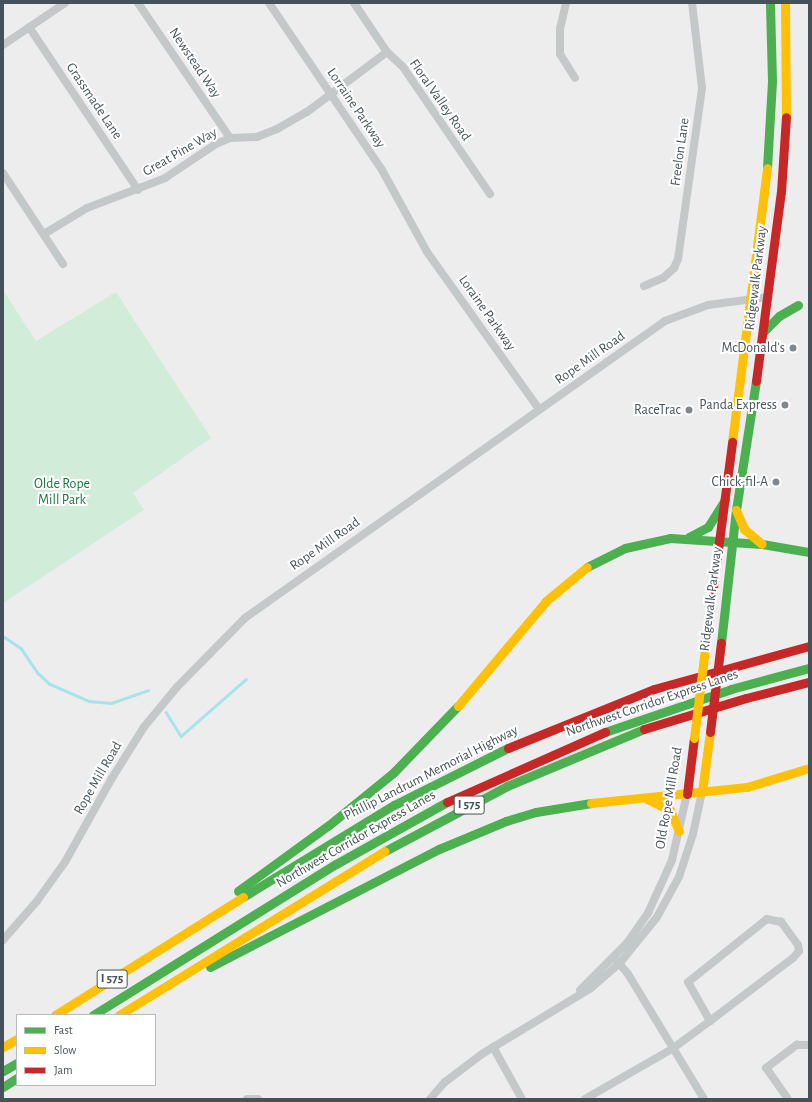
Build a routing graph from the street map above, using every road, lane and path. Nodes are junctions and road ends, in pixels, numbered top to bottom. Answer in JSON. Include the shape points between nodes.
{"nodes":[{"id":1,"x":65,"y":3,"type":"edge"},
{"id":2,"x":138,"y":3,"type":"edge"},
{"id":3,"x":269,"y":3,"type":"edge"},
{"id":4,"x":354,"y":3,"type":"edge"},
{"id":5,"x":566,"y":3,"type":"edge"},
{"id":6,"x":692,"y":3,"type":"edge"},
{"id":7,"x":770,"y":3,"type":"edge"},
{"id":8,"x":785,"y":3,"type":"edge"},
{"id":9,"x":29,"y":27,"type":"junction"},
{"id":10,"x":3,"y":45,"type":"edge"},
{"id":11,"x":387,"y":52,"type":"junction"},
{"id":12,"x":575,"y":78,"type":"dead end"},
{"id":13,"x":329,"y":95,"type":"junction"},
{"id":14,"x":230,"y":138,"type":"junction"},
{"id":15,"x":3,"y":173,"type":"edge"},
{"id":16,"x":138,"y":190,"type":"junction"},
{"id":17,"x":490,"y":194,"type":"dead end"},
{"id":18,"x":416,"y":231,"type":"joint"},
{"id":19,"x":44,"y":234,"type":"junction"},
{"id":20,"x":63,"y":264,"type":"dead end"},
{"id":21,"x":644,"y":286,"type":"dead end"},
{"id":22,"x":768,"y":297,"type":"junction"},
{"id":23,"x":752,"y":298,"type":"junction"},
{"id":24,"x":798,"y":305,"type":"dead end"},
{"id":25,"x":764,"y":331,"type":"junction"},
{"id":26,"x":539,"y":409,"type":"junction"},
{"id":27,"x":724,"y":500,"type":"junction"},
{"id":28,"x":736,"y":510,"type":"junction"},
{"id":29,"x":689,"y":538,"type":"junction"},
{"id":30,"x":719,"y":540,"type":"junction"},
{"id":31,"x":732,"y":542,"type":"junction"},
{"id":32,"x":762,"y":544,"type":"junction"},
{"id":33,"x":809,"y":552,"type":"edge"},
{"id":34,"x":806,"y":647,"type":"edge"},
{"id":35,"x":809,"y":668,"type":"edge"},
{"id":36,"x":809,"y":682,"type":"edge"},
{"id":37,"x":694,"y":738,"type":"joint"},
{"id":38,"x":809,"y":768,"type":"edge"},
{"id":39,"x":702,"y":792,"type":"junction"},
{"id":40,"x":687,"y":794,"type":"junction"},
{"id":41,"x":644,"y":799,"type":"junction"},
{"id":42,"x":680,"y":831,"type":"junction"},
{"id":43,"x":3,"y":940,"type":"edge"},
{"id":44,"x":169,"y":943,"type":"junction"},
{"id":45,"x":617,"y":961,"type":"junction"},
{"id":46,"x":159,"y":990,"type":"junction"},
{"id":47,"x":57,"y":1014,"type":"edge"},
{"id":48,"x":95,"y":1014,"type":"edge"},
{"id":49,"x":121,"y":1014,"type":"edge"},
{"id":50,"x":710,"y":1020,"type":"junction"},
{"id":51,"x":16,"y":1040,"type":"edge"},
{"id":52,"x":809,"y":1045,"type":"edge"},
{"id":53,"x":3,"y":1047,"type":"edge"},
{"id":54,"x":493,"y":1047,"type":"junction"},
{"id":55,"x":672,"y":1049,"type":"junction"},
{"id":56,"x":16,"y":1064,"type":"edge"},
{"id":57,"x":3,"y":1071,"type":"edge"},
{"id":58,"x":16,"y":1079,"type":"edge"},
{"id":59,"x":3,"y":1087,"type":"edge"},
{"id":60,"x":432,"y":1098,"type":"edge"},
{"id":61,"x":247,"y":1099,"type":"edge"},
{"id":62,"x":258,"y":1099,"type":"edge"},
{"id":63,"x":522,"y":1099,"type":"edge"},
{"id":64,"x":585,"y":1099,"type":"edge"},
{"id":65,"x":704,"y":1099,"type":"edge"},
{"id":66,"x":788,"y":1099,"type":"edge"}],
"edges":[{"from":1,"to":9,"type":"street"},
{"from":2,"to":14,"type":"street","name":"Newstead Way"},
{"from":3,"to":13,"type":"street","name":"Lorraine Parkway"},
{"from":4,"to":11,"type":"street","name":"Floral Valley Road"},
{"from":5,"to":12,"type":"street","via":[[560,28],[560,54]]},
{"from":6,"to":21,"type":"street","name":"Freelon Lane","via":[[702,88],[678,259],[674,268],[663,278]]},
{"from":7,"to":23,"type":"main road","name":"Ridgewalk Parkway","via":[[771,119]]},
{"from":8,"to":22,"type":"main road","name":"Ridgewalk Parkway","via":[[786,134]]},
{"from":9,"to":10,"type":"street"},
{"from":9,"to":16,"type":"street","name":"Grassmade Lane"},
{"from":11,"to":13,"type":"street","name":"Great Pine Way"},
{"from":11,"to":17,"type":"street","name":"Floral Valley Road","via":[[403,67]]},
{"from":13,"to":14,"type":"street","name":"Great Pine Way","via":[[307,112],[277,129],[257,137]]},
{"from":13,"to":18,"type":"street","name":"Lorraine Parkway","via":[[382,170]]},
{"from":14,"to":16,"type":"street","name":"Great Pine Way","via":[[216,144],[165,178]]},
{"from":15,"to":19,"type":"street"},
{"from":16,"to":19,"type":"street","name":"Great Pine Way","via":[[87,208]]},
{"from":18,"to":26,"type":"street","name":"Loraine Parkway","via":[[427,252]]},
{"from":19,"to":20,"type":"street"},
{"from":22,"to":23,"type":"street","name":"Rope Mill Road"},
{"from":22,"to":25,"type":"main road","name":"Ridgewalk Parkway"},
{"from":23,"to":26,"type":"street","name":"Rope Mill Road","via":[[695,309],[665,321]]},
{"from":23,"to":27,"type":"main road","name":"Ridgewalk Parkway"},
{"from":24,"to":25,"type":"main road","via":[[779,316]]},
{"from":25,"to":28,"type":"main road","name":"Ridgewalk Parkway"},
{"from":26,"to":43,"type":"street","name":"Rope Mill Road","via":[[245,618],[213,648],[144,728],[112,778],[66,862]]},
{"from":27,"to":29,"type":"main road","via":[[708,527]]},
{"from":27,"to":30,"type":"main road","name":"Ridgewalk Parkway"},
{"from":28,"to":31,"type":"main road","name":"Ridgewalk Parkway"},
{"from":28,"to":32,"type":"main road","via":[[744,529]]},
{"from":29,"to":30,"type":"main road"},
{"from":29,"to":44,"type":"main road","via":[[654,540],[625,548],[590,565],[571,578],[546,601],[446,720],[393,773],[362,800]]},
{"from":30,"to":31,"type":"main road"},
{"from":30,"to":37,"type":"main road","name":"Ridgewalk Parkway","bridge":true},
{"from":31,"to":32,"type":"main road"},
{"from":31,"to":39,"type":"main road","name":"Ridgewalk Parkway","bridge":true},
{"from":32,"to":33,"type":"main road"},
{"from":34,"to":44,"type":"main road","name":"Phillip Landrum Memorial Highway","number":"I 575","via":[[654,689],[553,728],[482,760],[394,805]]},
{"from":35,"to":48,"type":"main road","name":"Northwest Corridor Express Lanes","via":[[731,689],[620,726],[461,794],[336,864]]},
{"from":36,"to":46,"type":"main road","number":"I 575","via":[[746,698],[642,730],[507,786],[371,858]]},
{"from":37,"to":40,"type":"main road","name":"Old Rope Mill Road"},
{"from":38,"to":39,"type":"main road","via":[[747,787]]},
{"from":39,"to":40,"type":"main road"},
{"from":39,"to":45,"type":"street","name":"Old Rope Mill Road","via":[[693,834],[678,877],[657,917]]},
{"from":40,"to":41,"type":"main road"},
{"from":40,"to":42,"type":"street","name":"Old Rope Mill Road"},
{"from":41,"to":42,"type":"main road","via":[[670,810]]},
{"from":41,"to":46,"type":"main road","via":[[557,808],[477,832],[255,946]]},
{"from":42,"to":45,"type":"street","name":"Old Rope Mill Road","via":[[672,860],[656,898]]},
{"from":44,"to":47,"type":"main road","name":"Phillip Landrum Memorial Highway","number":"I 575"},
{"from":45,"to":54,"type":"street","name":"Old Rope Mill Road","via":[[591,988]]},
{"from":45,"to":55,"type":"street"},
{"from":46,"to":49,"type":"main road","number":"I 575"},
{"from":50,"to":50,"type":"street","via":[[799,951],[795,938],[781,922],[767,920],[688,982]]},
{"from":50,"to":55,"type":"street"},
{"from":51,"to":53,"type":"main road"},
{"from":52,"to":66,"type":"street","via":[[797,1045],[766,1068]]},
{"from":54,"to":60,"type":"street","name":"Old Rope Mill Road","via":[[445,1082]]},
{"from":54,"to":63,"type":"street"},
{"from":55,"to":64,"type":"street"},
{"from":55,"to":65,"type":"street"},
{"from":56,"to":57,"type":"main road"},
{"from":58,"to":59,"type":"main road"},
{"from":61,"to":62,"type":"street"}]}
